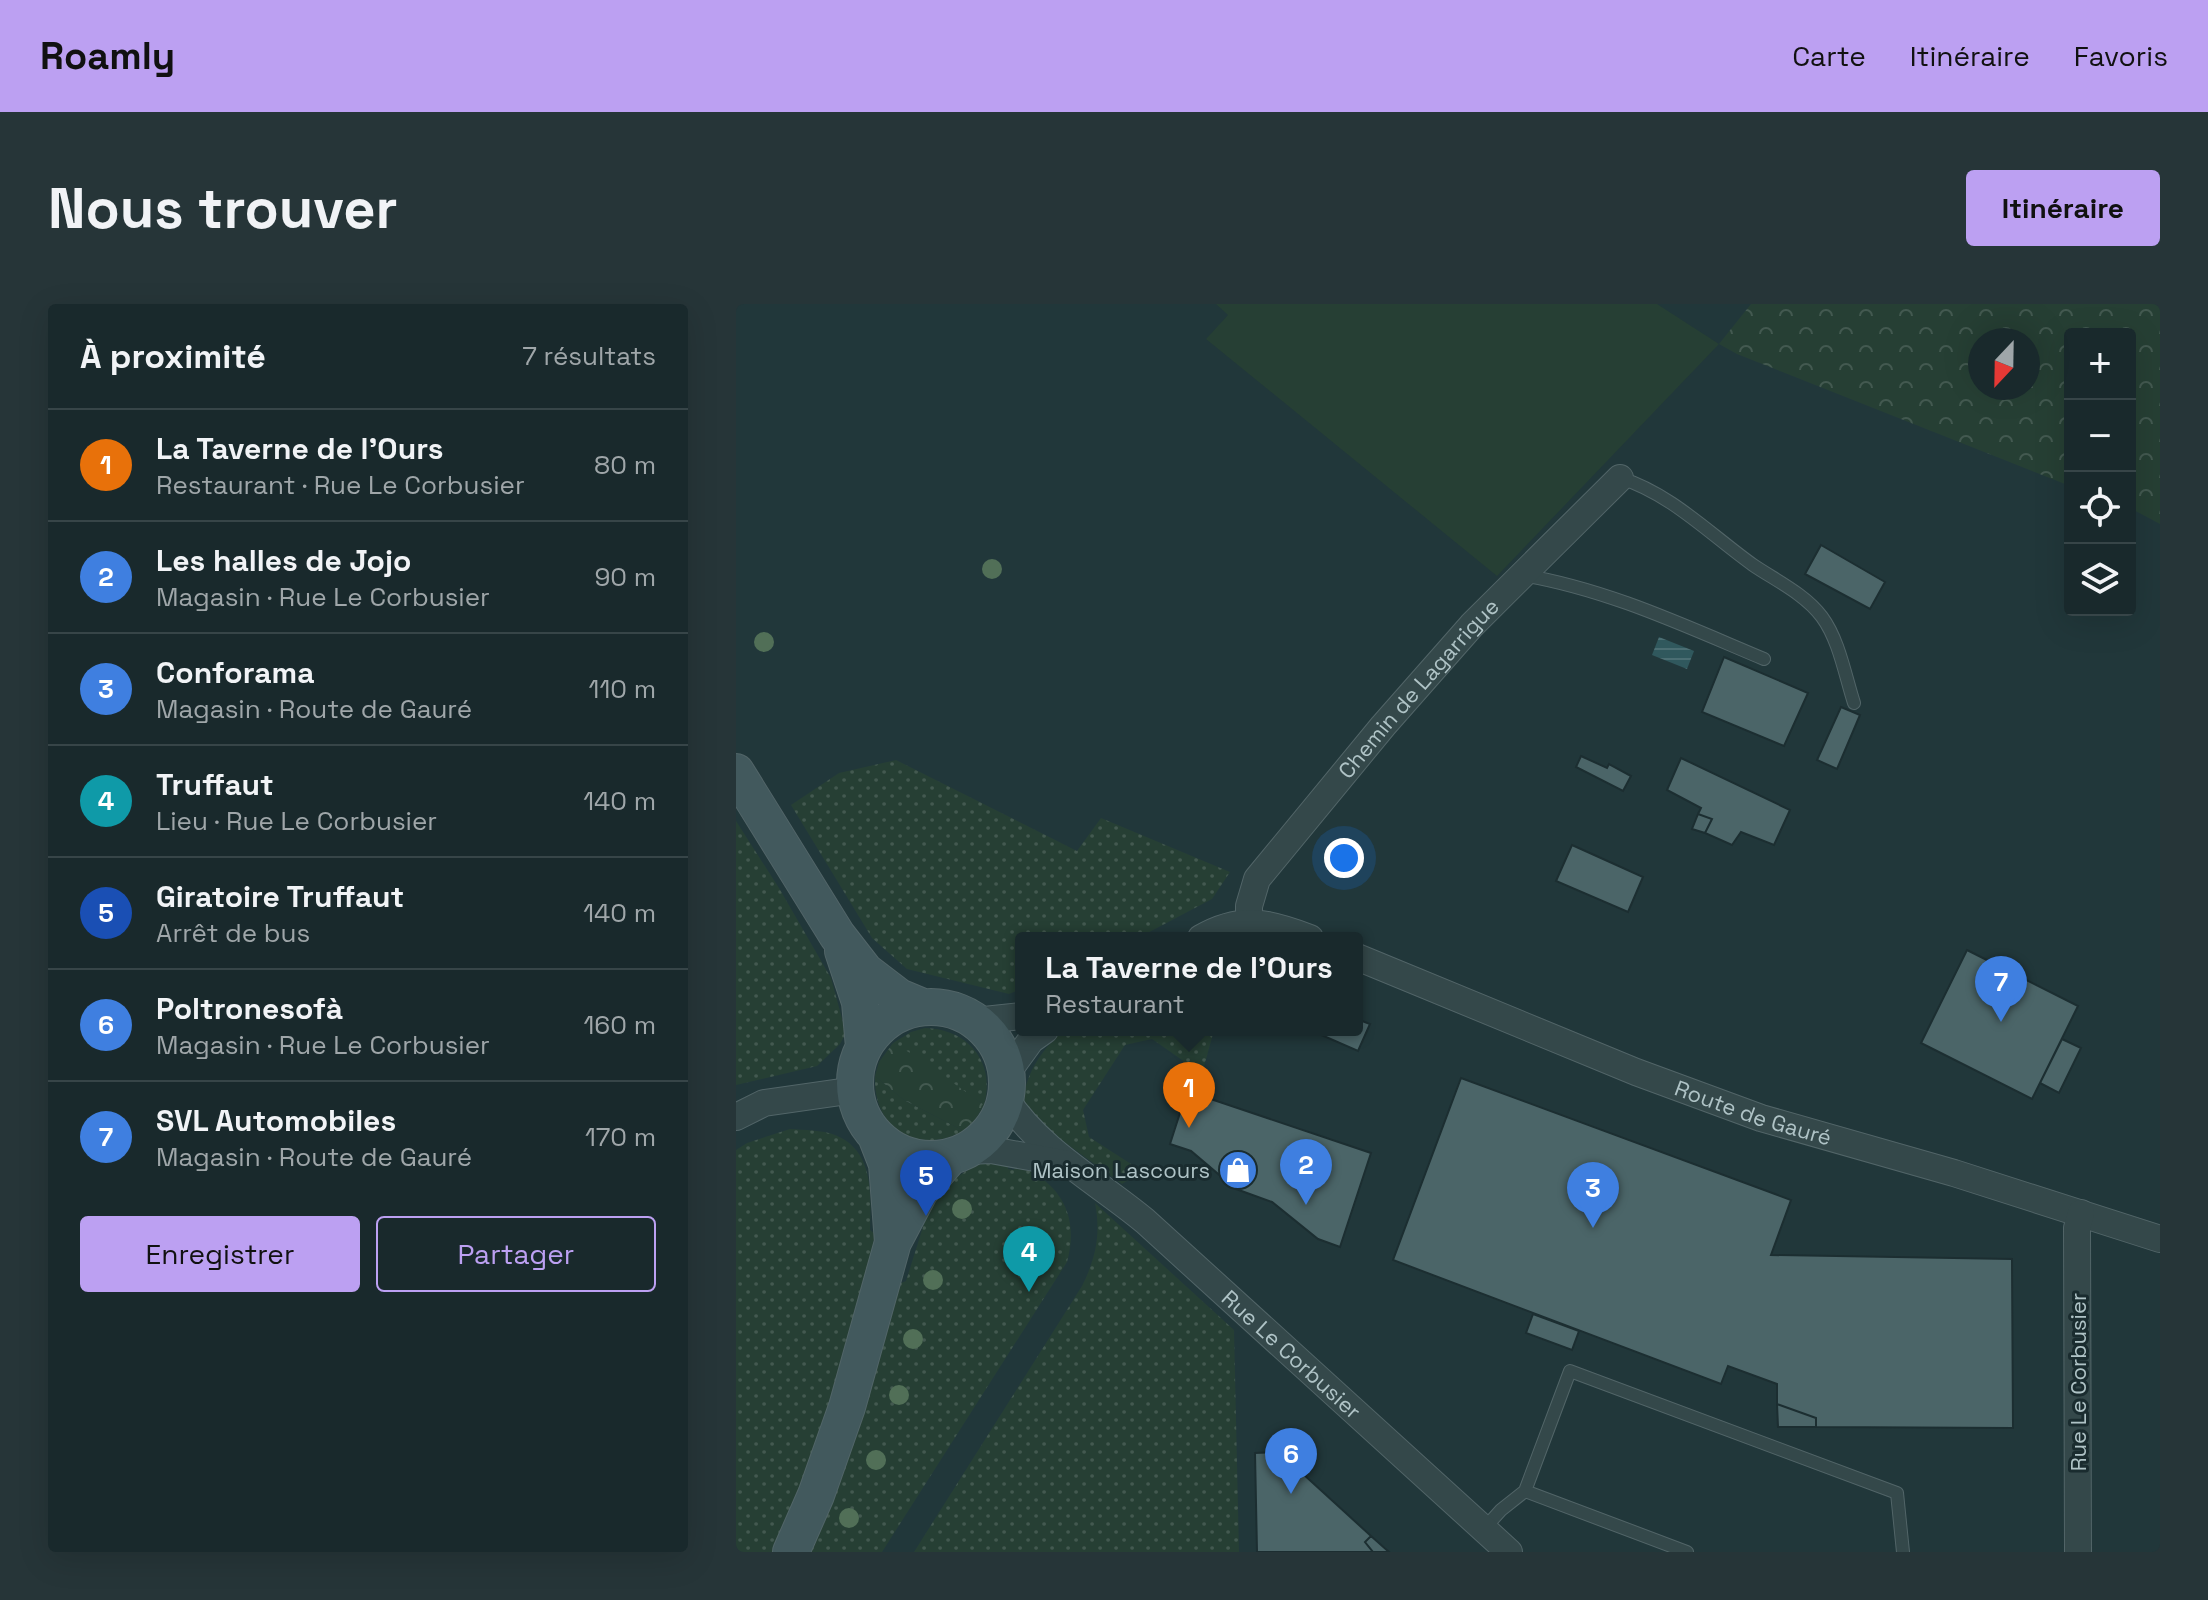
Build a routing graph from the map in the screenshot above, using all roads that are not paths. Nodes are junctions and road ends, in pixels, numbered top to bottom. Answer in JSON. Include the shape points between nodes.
{"nodes":[{"id":1,"x":1620,"y":478,"type":"joint"},
{"id":2,"x":1522,"y":575,"type":"junction"},
{"id":3,"x":1764,"y":659,"type":"dead end"},
{"id":4,"x":1854,"y":703,"type":"dead end"},
{"id":5,"x":736,"y":772,"type":"edge"},
{"id":6,"x":1249,"y":922,"type":"junction"},
{"id":7,"x":1212,"y":932,"type":"edge"},
{"id":8,"x":1296,"y":932,"type":"edge"},
{"id":9,"x":837,"y":935,"type":"junction"},
{"id":10,"x":1363,"y":959,"type":"edge"},
{"id":11,"x":923,"y":1007,"type":"junction"},
{"id":12,"x":1015,"y":1017,"type":"edge"},
{"id":13,"x":975,"y":1021,"type":"junction"},
{"id":14,"x":1037,"y":1036,"type":"edge"},
{"id":15,"x":864,"y":1047,"type":"junction"},
{"id":16,"x":1006,"y":1086,"type":"junction"},
{"id":17,"x":855,"y":1090,"type":"junction"},
{"id":18,"x":736,"y":1117,"type":"edge"},
{"id":19,"x":876,"y":1136,"type":"junction"},
{"id":20,"x":958,"y":1154,"type":"junction"},
{"id":21,"x":1068,"y":1164,"type":"junction"},
{"id":22,"x":2081,"y":1213,"type":"junction"},
{"id":23,"x":2160,"y":1239,"type":"edge"},
{"id":24,"x":893,"y":1242,"type":"junction"},
{"id":25,"x":1525,"y":1491,"type":"junction"},
{"id":26,"x":1483,"y":1530,"type":"junction"},
{"id":27,"x":791,"y":1552,"type":"edge"},
{"id":28,"x":1509,"y":1552,"type":"edge"},
{"id":29,"x":1687,"y":1552,"type":"edge"},
{"id":30,"x":1903,"y":1552,"type":"edge"},
{"id":31,"x":2078,"y":1552,"type":"edge"}],
"edges":[{"from":1,"to":2,"type":"street","name":"Chemin de Lagarrigue"},
{"from":1,"to":4,"type":"lane","via":[[1662,498],[1821,615]]},
{"from":2,"to":3,"type":"lane","via":[[1609,597]]},
{"from":2,"to":6,"type":"street","name":"Chemin de Lagarrigue","via":[[1422,681],[1257,879]]},
{"from":5,"to":9,"type":"street"},
{"from":6,"to":7,"type":"street"},
{"from":6,"to":8,"type":"street"},
{"from":9,"to":11,"type":"street","via":[[865,971],[899,997]]},
{"from":9,"to":15,"type":"street","via":[[860,1002]]},
{"from":10,"to":22,"type":"street","name":"Route de Gauré","via":[[1761,1118]]},
{"from":11,"to":13,"type":"street","via":[[959,1012]]},
{"from":11,"to":15,"type":"street","via":[[889,1020]]},
{"from":12,"to":13,"type":"street"},
{"from":13,"to":16,"type":"street","via":[[996,1044]]},
{"from":14,"to":16,"type":"street"},
{"from":15,"to":17,"type":"street"},
{"from":16,"to":20,"type":"street","via":[[992,1129]]},
{"from":16,"to":21,"type":"street","name":"Rue Le Corbusier","via":[[1016,1114]]},
{"from":17,"to":18,"type":"street","via":[[764,1103]]},
{"from":17,"to":19,"type":"street"},
{"from":19,"to":20,"type":"street","via":[[910,1156],[930,1160]]},
{"from":19,"to":24,"type":"street","via":[[887,1164]]},
{"from":20,"to":21,"type":"street","name":"Rue Le Corbusier","via":[[991,1150]]},
{"from":20,"to":24,"type":"street","via":[[920,1191]]},
{"from":21,"to":26,"type":"street","name":"Rue Le Corbusier","via":[[1145,1221]]},
{"from":22,"to":23,"type":"street","name":"Route de Gauré"},
{"from":22,"to":31,"type":"street","name":"Rue Le Corbusier"},
{"from":24,"to":27,"type":"street","via":[[847,1407]]},
{"from":25,"to":26,"type":"lane"},
{"from":25,"to":29,"type":"lane"},
{"from":25,"to":30,"type":"lane","via":[[1570,1371],[1897,1493]]},
{"from":26,"to":28,"type":"street","name":"Rue Le Corbusier"}]}
